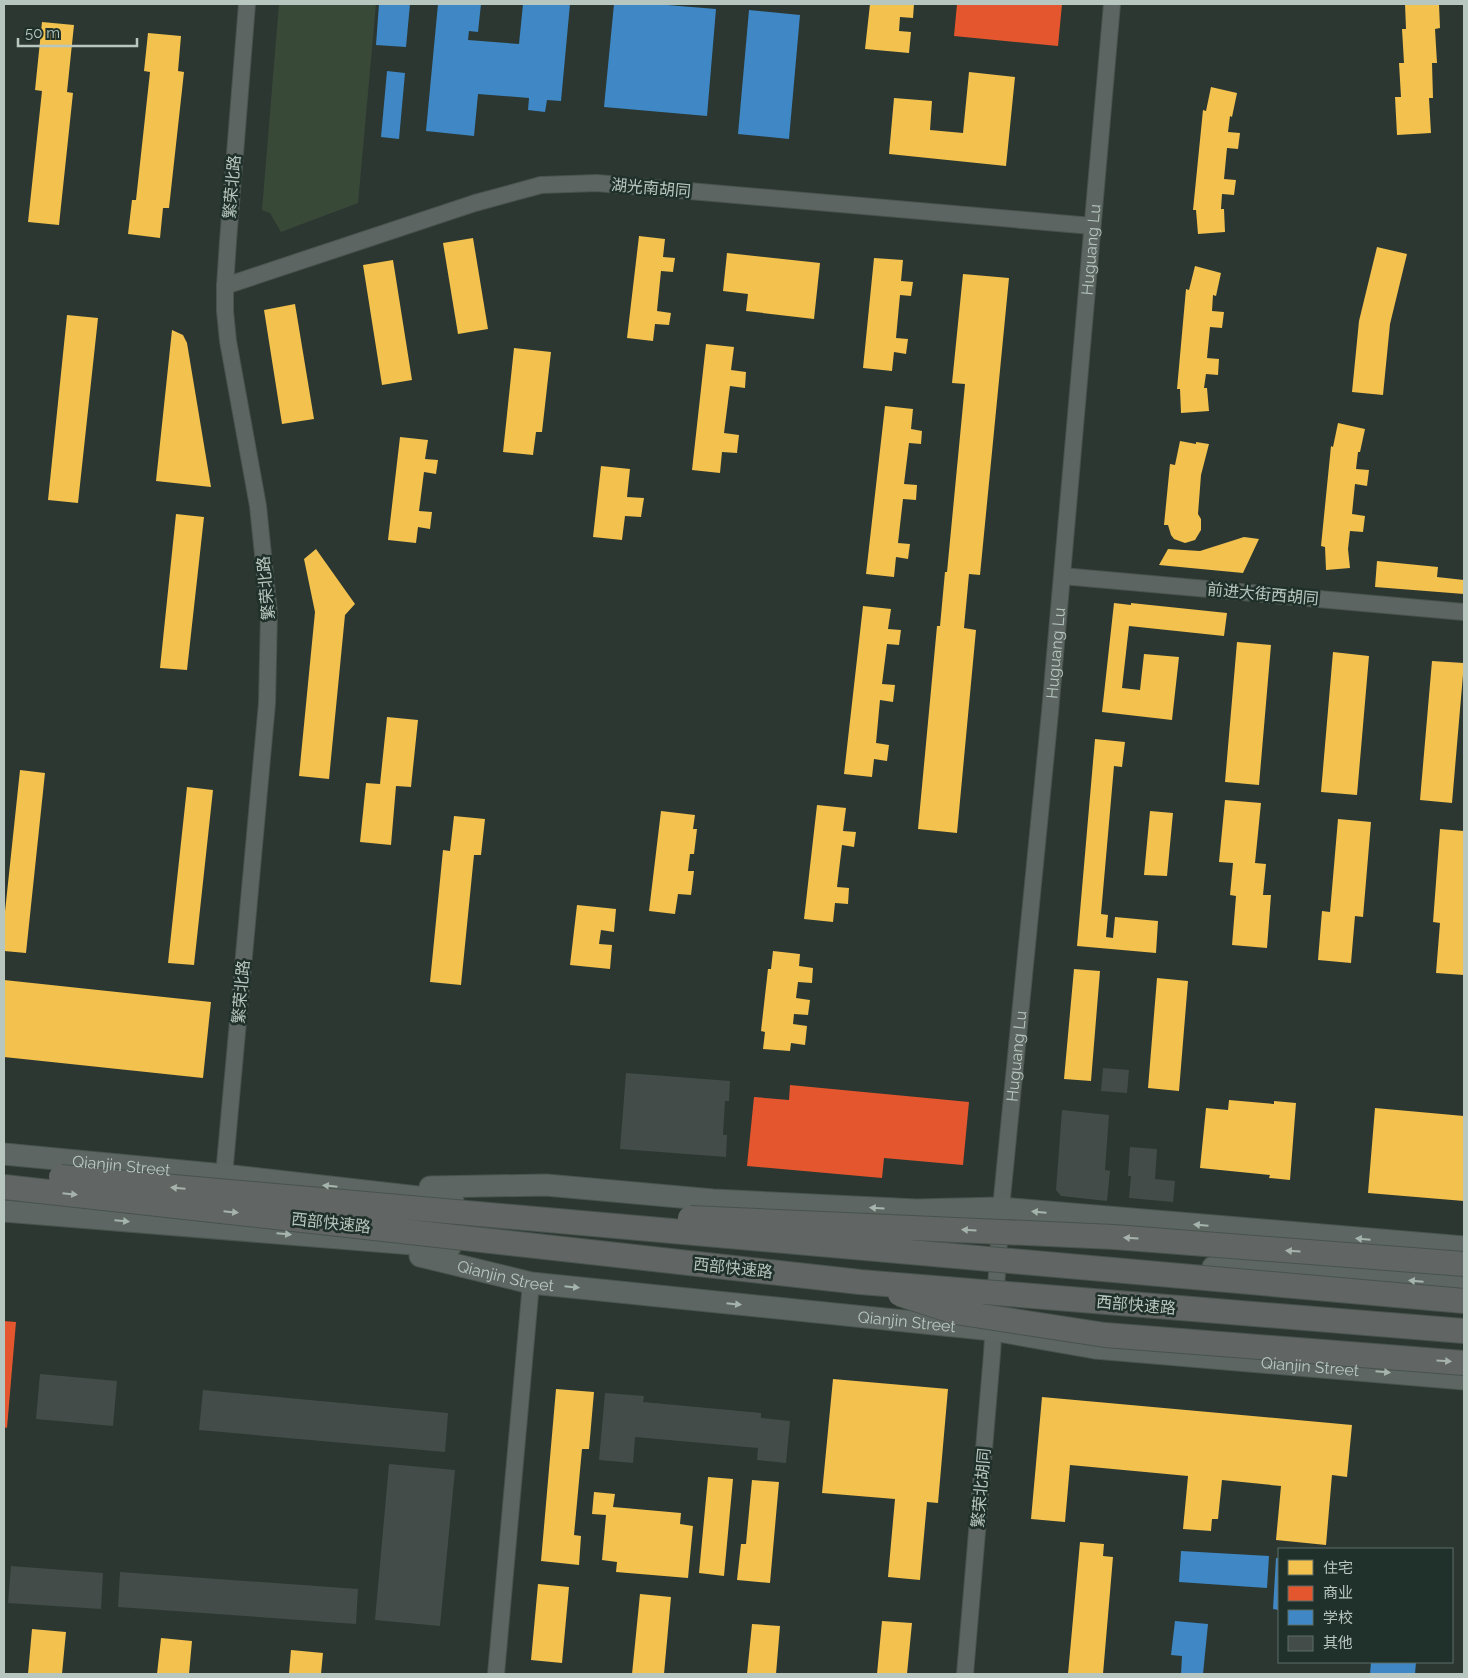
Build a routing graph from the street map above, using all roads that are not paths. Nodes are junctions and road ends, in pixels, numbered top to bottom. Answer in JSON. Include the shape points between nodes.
{"nodes":[{"id":1,"x":247,"y":4,"type":"edge"},
{"id":2,"x":1112,"y":4,"type":"edge"},
{"id":3,"x":1092,"y":226,"type":"junction"},
{"id":4,"x":225,"y":286,"type":"junction"},
{"id":5,"x":1062,"y":576,"type":"junction"},
{"id":6,"x":1464,"y":612,"type":"edge"},
{"id":7,"x":4,"y":1154,"type":"edge"},
{"id":8,"x":4,"y":1172,"type":"edge"},
{"id":9,"x":224,"y":1175,"type":"junction"},
{"id":10,"x":4,"y":1187,"type":"edge"},
{"id":11,"x":356,"y":1189,"type":"junction"},
{"id":12,"x":1002,"y":1208,"type":"junction"},
{"id":13,"x":4,"y":1211,"type":"edge"},
{"id":14,"x":479,"y":1214,"type":"junction"},
{"id":15,"x":354,"y":1240,"type":"junction"},
{"id":16,"x":1464,"y":1247,"type":"edge"},
{"id":17,"x":999,"y":1251,"type":"junction"},
{"id":18,"x":1464,"y":1264,"type":"edge"},
{"id":19,"x":860,"y":1282,"type":"junction"},
{"id":20,"x":531,"y":1283,"type":"junction"},
{"id":21,"x":1464,"y":1286,"type":"edge"},
{"id":22,"x":996,"y":1301,"type":"junction"},
{"id":23,"x":1464,"y":1301,"type":"edge"},
{"id":24,"x":994,"y":1330,"type":"junction"},
{"id":25,"x":1464,"y":1331,"type":"edge"},
{"id":26,"x":1464,"y":1342,"type":"edge"},
{"id":27,"x":1464,"y":1363,"type":"edge"},
{"id":28,"x":1464,"y":1379,"type":"edge"},
{"id":29,"x":496,"y":1674,"type":"edge"},
{"id":30,"x":965,"y":1674,"type":"edge"}],
"edges":[{"from":1,"to":4,"type":"street","name":"繁荣北路"},
{"from":2,"to":3,"type":"street","name":"Huguang Lu"},
{"from":3,"to":4,"type":"street","name":"湖光南胡同","via":[[597,184],[541,185],[466,206]]},
{"from":3,"to":5,"type":"street","name":"Huguang Lu"},
{"from":4,"to":9,"type":"street","name":"繁荣北路","via":[[228,341],[258,506],[269,613],[267,702]]},
{"from":5,"to":6,"type":"street","name":"前进大街西胡同"},
{"from":5,"to":12,"type":"street","name":"Huguang Lu"},
{"from":7,"to":9,"type":"main road","name":"Qianjin Street"},
{"from":14,"to":8,"type":"highway","name":"西部快速路","one_way":true,"bridge":true},
{"from":11,"to":9,"type":"main road","name":"Qianjin Street","one_way":true},
{"from":10,"to":19,"type":"highway","name":"西部快速路","one_way":true,"bridge":true},
{"from":12,"to":11,"type":"main road","name":"Qianjin Street","one_way":true,"via":[[916,1210],[713,1200],[546,1185]]},
{"from":11,"to":17,"type":"main road","name":"Qianjin Street","via":[[537,1211]]},
{"from":16,"to":12,"type":"main road","name":"Qianjin Street","one_way":true},
{"from":12,"to":17,"type":"street","name":"Huguang Lu"},
{"from":13,"to":15,"type":"main road","name":"Qianjin Street","one_way":true},
{"from":18,"to":14,"type":"highway","one_way":true,"bridge":true,"via":[[1104,1236],[650,1216]]},
{"from":14,"to":23,"type":"highway","name":"西部快速路","bridge":true},
{"from":15,"to":20,"type":"main road","name":"Qianjin Street"},
{"from":15,"to":22,"type":"main road","name":"Qianjin Street","via":[[547,1255]]},
{"from":21,"to":17,"type":"main road","name":"Qianjin Street","one_way":true},
{"from":17,"to":22,"type":"street","name":"Huguang Lu"},
{"from":19,"to":25,"type":"highway","name":"西部快速路","bridge":true},
{"from":19,"to":27,"type":"highway","one_way":true,"bridge":true,"via":[[955,1312],[1105,1335]]},
{"from":20,"to":24,"type":"main road","name":"Qianjin Street","one_way":true},
{"from":20,"to":29,"type":"street"},
{"from":22,"to":24,"type":"street","name":"繁荣北胡同"},
{"from":22,"to":26,"type":"main road","name":"Qianjin Street"},
{"from":24,"to":28,"type":"main road","name":"Qianjin Street","one_way":true,"via":[[1095,1348]]},
{"from":24,"to":30,"type":"street","name":"繁荣北胡同"}]}
